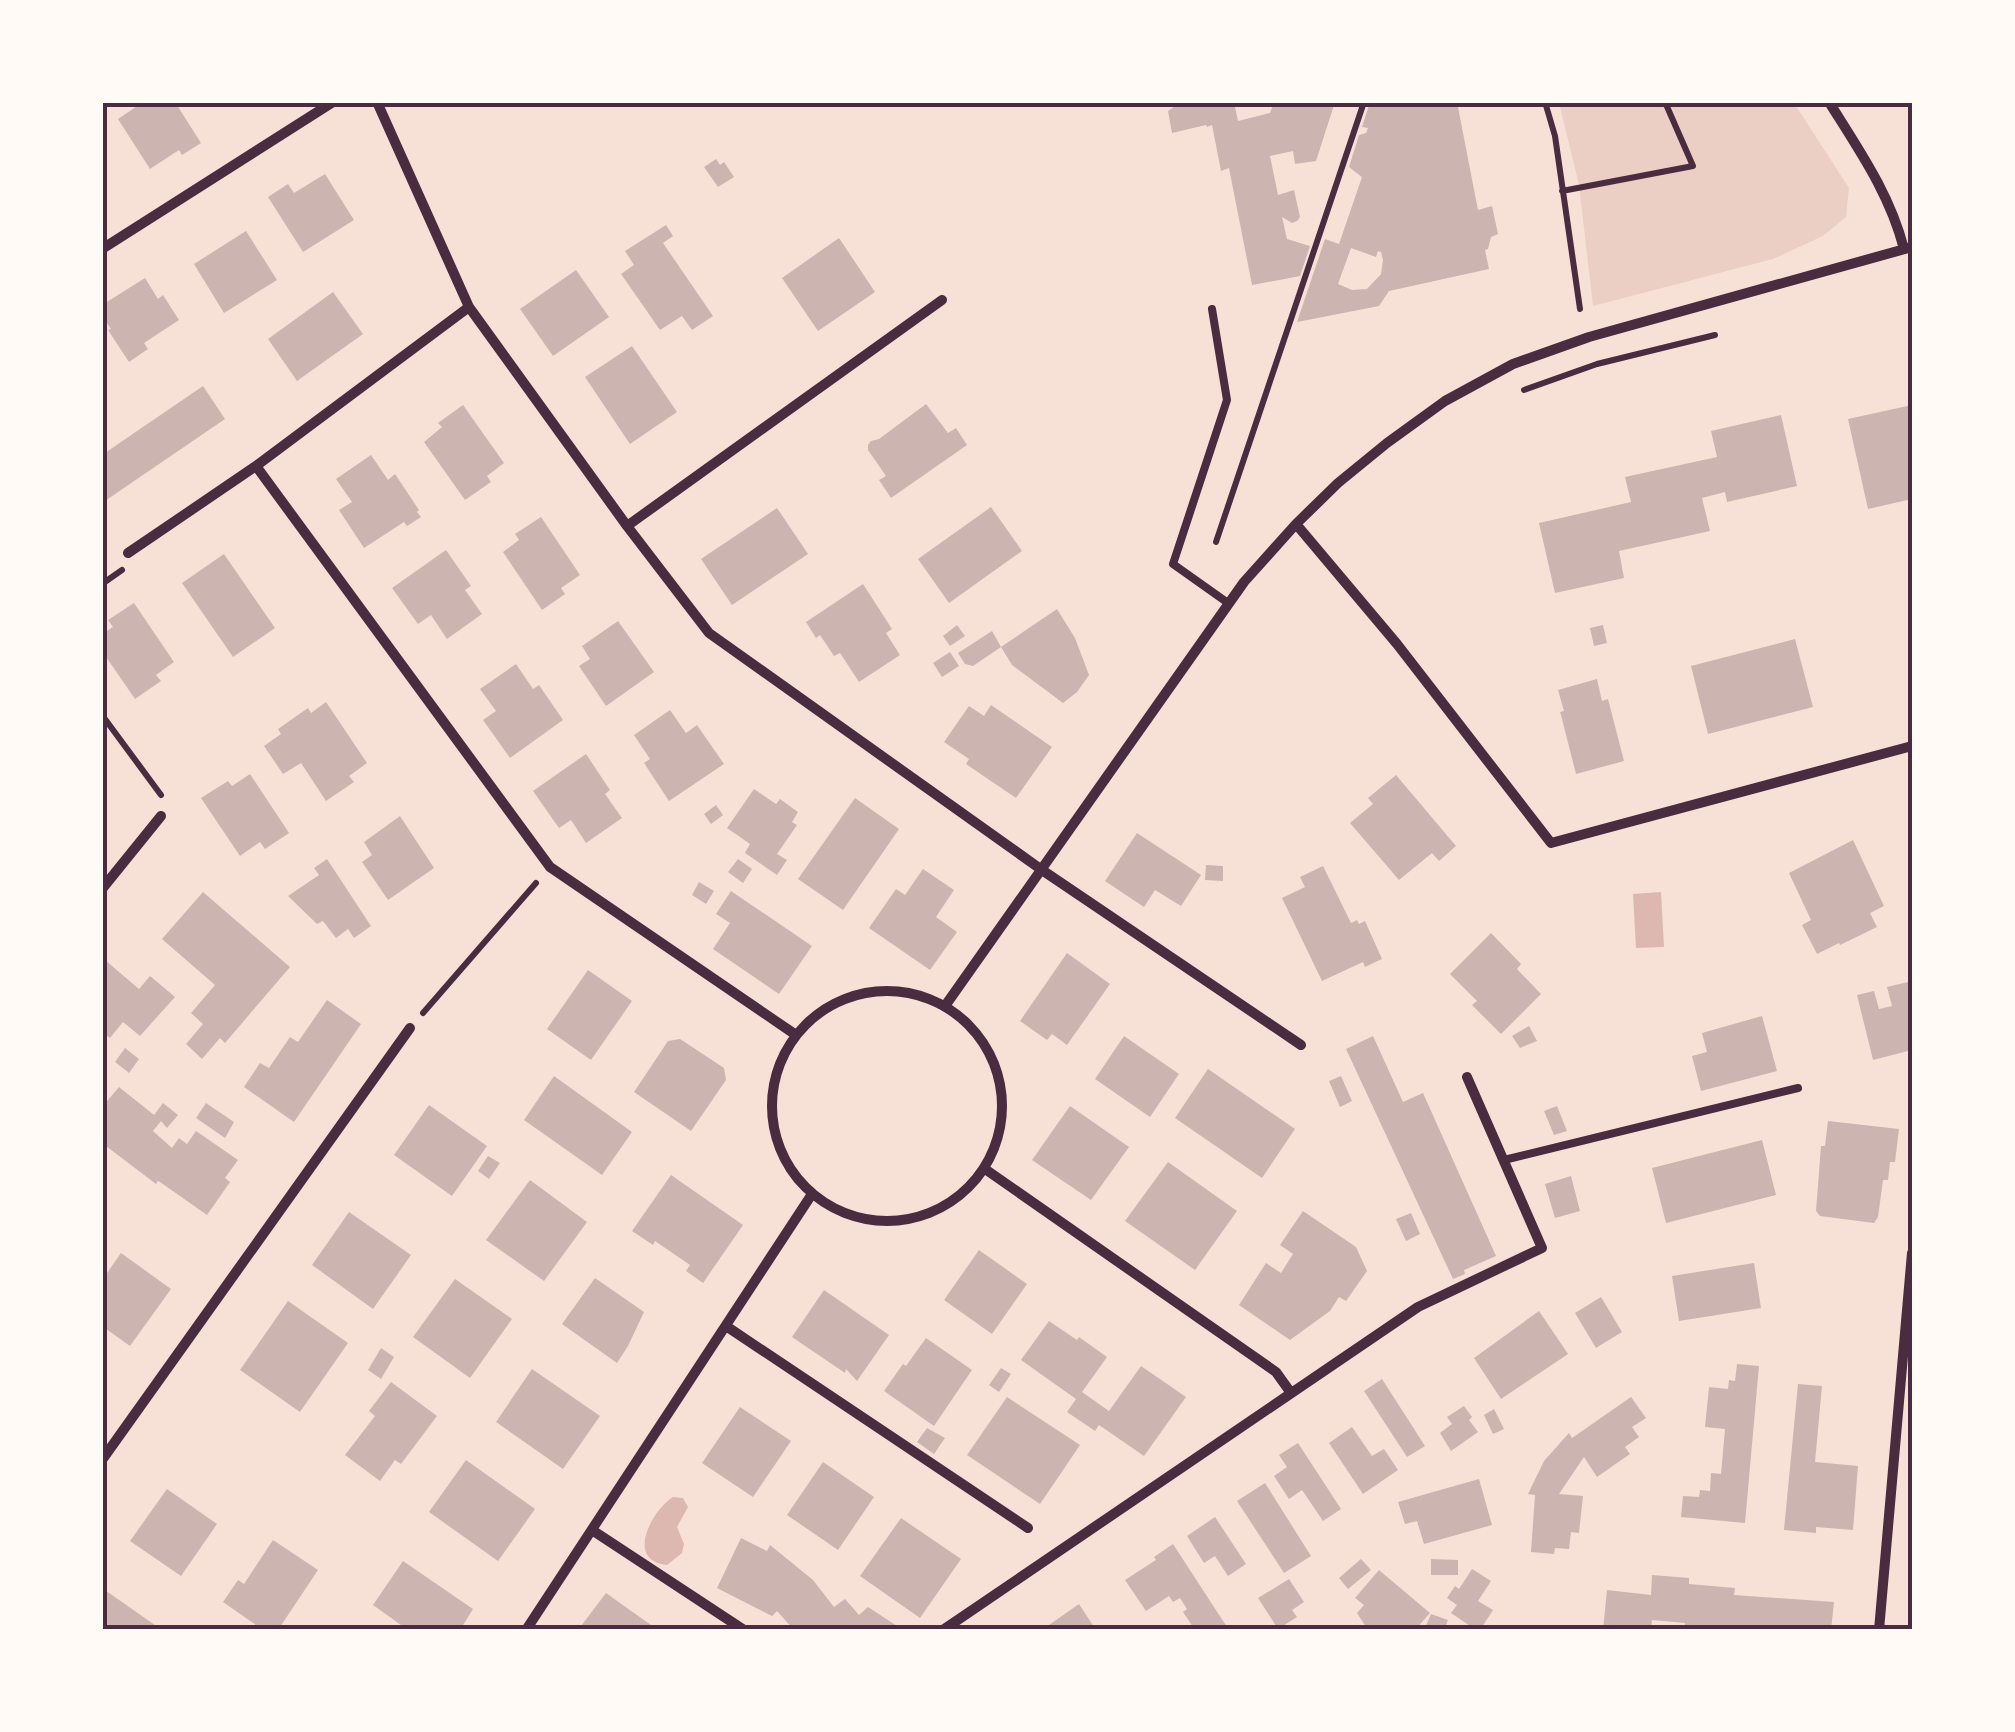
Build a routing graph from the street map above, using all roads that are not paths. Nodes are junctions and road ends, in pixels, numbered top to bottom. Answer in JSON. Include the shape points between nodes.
{"nodes":[{"id":1,"x":334,"y":102,"type":"edge"},
{"id":2,"x":377,"y":102,"type":"edge"},
{"id":3,"x":1829,"y":102,"type":"edge"},
{"id":4,"x":1908,"y":248,"type":"edge"},
{"id":5,"x":102,"y":249,"type":"edge"},
{"id":6,"x":942,"y":300,"type":"dead end"},
{"id":7,"x":468,"y":307,"type":"junction"},
{"id":8,"x":1212,"y":308,"type":"dead end"},
{"id":9,"x":256,"y":466,"type":"junction"},
{"id":10,"x":1296,"y":524,"type":"junction"},
{"id":11,"x":627,"y":526,"type":"junction"},
{"id":12,"x":128,"y":553,"type":"dead end"},
{"id":13,"x":1228,"y":603,"type":"junction"},
{"id":14,"x":1912,"y":746,"type":"edge"},
{"id":15,"x":160,"y":816,"type":"road end"},
{"id":16,"x":1042,"y":870,"type":"junction"},
{"id":17,"x":102,"y":889,"type":"edge"},
{"id":18,"x":944,"y":1006,"type":"junction"},
{"id":19,"x":410,"y":1028,"type":"road end"},
{"id":20,"x":796,"y":1035,"type":"junction"},
{"id":21,"x":1302,"y":1045,"type":"dead end"},
{"id":22,"x":1467,"y":1077,"type":"dead end"},
{"id":23,"x":1798,"y":1088,"type":"dead end"},
{"id":24,"x":1504,"y":1160,"type":"junction"},
{"id":25,"x":985,"y":1169,"type":"junction"},
{"id":26,"x":812,"y":1194,"type":"junction"},
{"id":27,"x":1912,"y":1253,"type":"edge"},
{"id":28,"x":726,"y":1326,"type":"junction"},
{"id":29,"x":1899,"y":1387,"type":"junction"},
{"id":30,"x":1912,"y":1388,"type":"edge"},
{"id":31,"x":1291,"y":1393,"type":"junction"},
{"id":32,"x":102,"y":1460,"type":"edge"},
{"id":33,"x":1028,"y":1528,"type":"dead end"},
{"id":34,"x":592,"y":1530,"type":"junction"},
{"id":35,"x":526,"y":1630,"type":"edge"},
{"id":36,"x":744,"y":1630,"type":"edge"},
{"id":37,"x":943,"y":1630,"type":"edge"},
{"id":38,"x":1879,"y":1630,"type":"edge"}],
"edges":[{"from":1,"to":5,"type":"street"},
{"from":2,"to":7,"type":"street"},
{"from":3,"to":4,"type":"street","via":[[1878,180]]},
{"from":4,"to":10,"type":"street","via":[[1513,364],[1387,443]]},
{"from":6,"to":11,"type":"street"},
{"from":7,"to":9,"type":"street"},
{"from":7,"to":11,"type":"street"},
{"from":8,"to":13,"type":"lane","via":[[1227,400],[1174,564]]},
{"from":9,"to":12,"type":"street"},
{"from":9,"to":20,"type":"street","via":[[550,867]]},
{"from":10,"to":13,"type":"street"},
{"from":10,"to":14,"type":"street","via":[[1551,843]]},
{"from":11,"to":16,"type":"street","via":[[709,633]]},
{"from":13,"to":16,"type":"street"},
{"from":15,"to":17,"type":"street"},
{"from":16,"to":18,"type":"street"},
{"from":16,"to":21,"type":"street"},
{"from":18,"to":20,"type":"street","via":[[881,990],[820,1012]]},
{"from":18,"to":25,"type":"street","via":[[974,1030],[994,1062],[1003,1098],[1000,1135]]},
{"from":19,"to":32,"type":"street"},
{"from":20,"to":26,"type":"street","via":[[778,1066],[771,1100],[774,1135],[789,1168]]},
{"from":22,"to":24,"type":"street"},
{"from":23,"to":24,"type":"lane"},
{"from":24,"to":31,"type":"street","via":[[1542,1248],[1418,1307]]},
{"from":25,"to":26,"type":"street","via":[[958,1198],[924,1217],[884,1223],[846,1215]]},
{"from":25,"to":31,"type":"street","via":[[1276,1372]]},
{"from":26,"to":28,"type":"street"},
{"from":27,"to":29,"type":"street"},
{"from":28,"to":33,"type":"street"},
{"from":28,"to":34,"type":"street"},
{"from":29,"to":30,"type":"street"},
{"from":29,"to":38,"type":"street"},
{"from":31,"to":37,"type":"street"},
{"from":34,"to":35,"type":"street"},
{"from":34,"to":36,"type":"street"}]}
